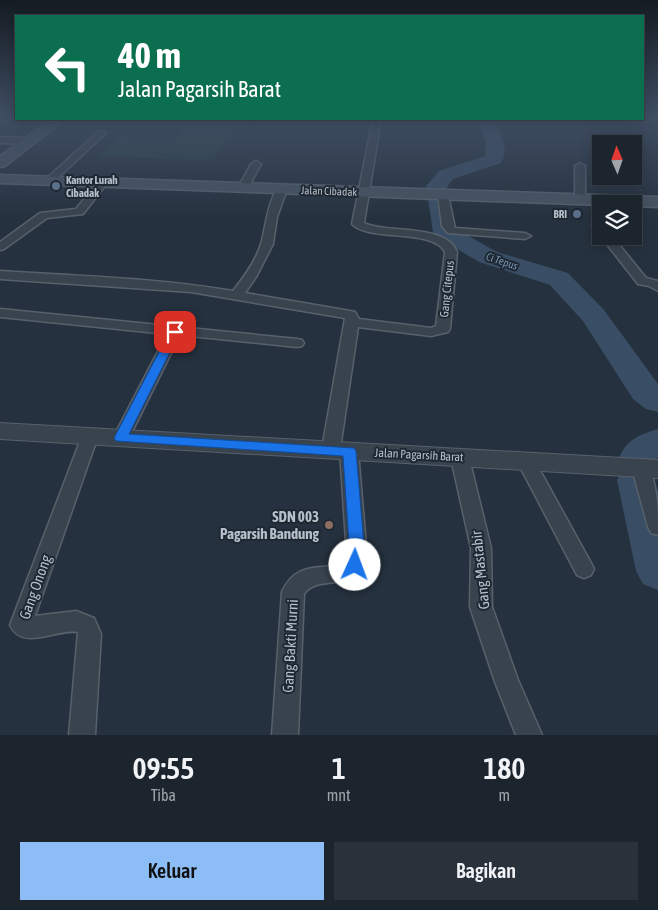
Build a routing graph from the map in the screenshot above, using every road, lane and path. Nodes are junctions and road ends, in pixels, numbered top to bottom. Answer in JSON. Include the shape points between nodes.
{"nodes":[{"id":1,"x":17,"y":151,"type":"edge"},
{"id":2,"x":82,"y":151,"type":"edge"},
{"id":3,"x":372,"y":151,"type":"edge"},
{"id":4,"x":0,"y":164,"type":"edge"},
{"id":5,"x":256,"y":164,"type":"dead end"},
{"id":6,"x":580,"y":166,"type":"dead end"},
{"id":7,"x":0,"y":179,"type":"edge"},
{"id":8,"x":49,"y":181,"type":"junction"},
{"id":9,"x":102,"y":183,"type":"junction"},
{"id":10,"x":243,"y":188,"type":"junction"},
{"id":11,"x":282,"y":189,"type":"junction"},
{"id":12,"x":365,"y":192,"type":"junction"},
{"id":13,"x":438,"y":195,"type":"junction"},
{"id":14,"x":580,"y":200,"type":"junction"},
{"id":15,"x":592,"y":201,"type":"edge"},
{"id":16,"x":642,"y":202,"type":"edge"},
{"id":17,"x":658,"y":202,"type":"edge"},
{"id":18,"x":525,"y":236,"type":"dead end"},
{"id":19,"x":613,"y":245,"type":"edge"},
{"id":20,"x":0,"y":247,"type":"edge"},
{"id":21,"x":0,"y":275,"type":"edge"},
{"id":22,"x":658,"y":287,"type":"edge"},
{"id":23,"x":237,"y":295,"type":"junction"},
{"id":24,"x":0,"y":313,"type":"edge"},
{"id":25,"x":352,"y":322,"type":"junction"},
{"id":26,"x":175,"y":332,"type":"junction"},
{"id":27,"x":297,"y":344,"type":"dead end"},
{"id":28,"x":0,"y":431,"type":"edge"},
{"id":29,"x":90,"y":436,"type":"junction"},
{"id":30,"x":121,"y":438,"type":"junction"},
{"id":31,"x":340,"y":450,"type":"junction"},
{"id":32,"x":460,"y":458,"type":"junction"},
{"id":33,"x":526,"y":462,"type":"junction"},
{"id":34,"x":649,"y":468,"type":"edge"},
{"id":35,"x":658,"y":527,"type":"edge"},
{"id":36,"x":584,"y":570,"type":"dead end"},
{"id":37,"x":82,"y":735,"type":"edge"},
{"id":38,"x":285,"y":735,"type":"edge"},
{"id":39,"x":530,"y":735,"type":"edge"}],
"edges":[{"from":1,"to":4,"type":"main road"},
{"from":2,"to":8,"type":"street"},
{"from":3,"to":12,"type":"street"},
{"from":5,"to":10,"type":"street"},
{"from":6,"to":14,"type":"street"},
{"from":7,"to":8,"type":"main road","name":"Jalan Cibadak"},
{"from":8,"to":9,"type":"main road","name":"Jalan Cibadak"},
{"from":9,"to":10,"type":"main road","name":"Jalan Cibadak"},
{"from":9,"to":20,"type":"street","via":[[79,212],[40,217]]},
{"from":10,"to":11,"type":"main road","name":"Jalan Cibadak"},
{"from":11,"to":12,"type":"main road","name":"Jalan Cibadak"},
{"from":11,"to":23,"type":"street","via":[[267,244]]},
{"from":12,"to":13,"type":"main road","name":"Jalan Cibadak"},
{"from":12,"to":25,"type":"street","name":"Gang Citepus","via":[[358,225],[435,238],[451,252],[443,329],[431,332]]},
{"from":13,"to":14,"type":"main road","name":"Jalan Cibadak"},
{"from":13,"to":18,"type":"street","via":[[452,231]]},
{"from":14,"to":15,"type":"main road","name":"Jalan Cibadak"},
{"from":16,"to":17,"type":"main road","name":"Jalan Cibadak"},
{"from":19,"to":22,"type":"street","via":[[642,281]]},
{"from":21,"to":23,"type":"street","via":[[139,283]]},
{"from":23,"to":25,"type":"street","via":[[348,314]]},
{"from":24,"to":26,"type":"street"},
{"from":25,"to":31,"type":"street"},
{"from":26,"to":27,"type":"street"},
{"from":26,"to":30,"type":"street"},
{"from":28,"to":29,"type":"street","name":"Jalan Pagarsih Barat"},
{"from":29,"to":30,"type":"street","name":"Jalan Pagarsih Barat"},
{"from":29,"to":37,"type":"street","name":"Gang Onong","via":[[21,625],[25,628],[76,621],[86,625],[90,634]]},
{"from":30,"to":31,"type":"street","name":"Jalan Pagarsih Barat"},
{"from":31,"to":32,"type":"street","name":"Jalan Pagarsih Barat"},
{"from":31,"to":38,"type":"street","name":"Gang Bakti Murni","via":[[357,557],[355,565],[348,570],[304,579],[293,592]]},
{"from":32,"to":33,"type":"street","name":"Jalan Pagarsih Barat"},
{"from":32,"to":39,"type":"street","name":"Gang Mastabir","via":[[481,548],[481,607],[507,682]]},
{"from":33,"to":34,"type":"street","name":"Jalan Pagarsih Barat"},
{"from":33,"to":36,"type":"street"},
{"from":34,"to":35,"type":"street"}]}
